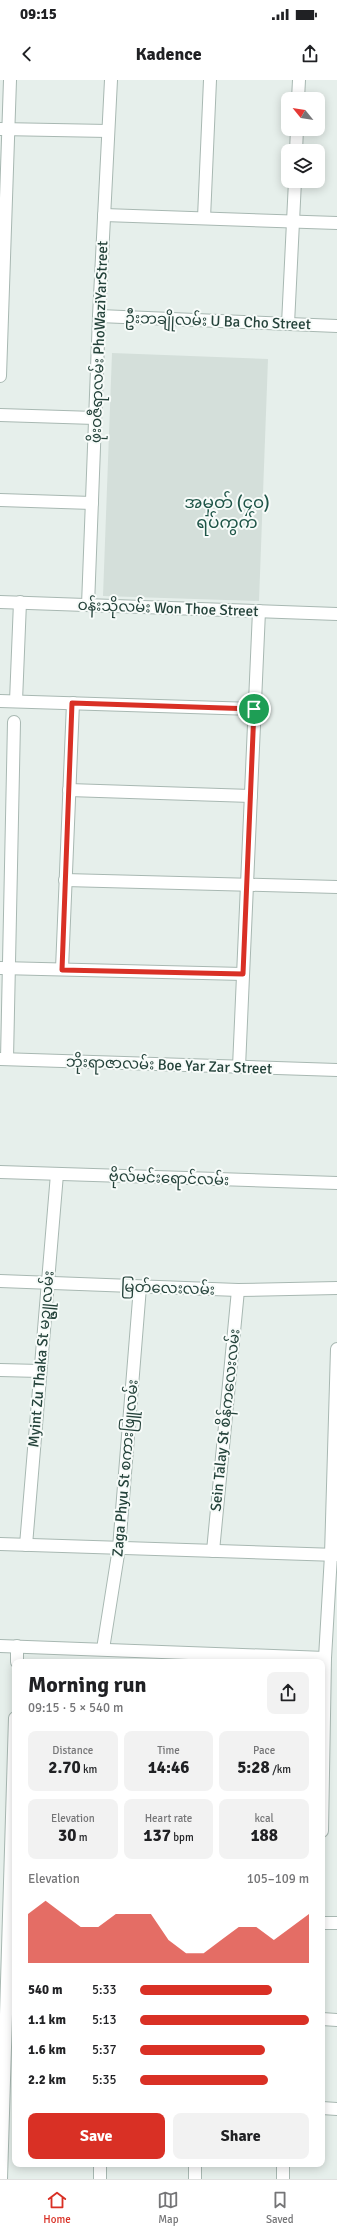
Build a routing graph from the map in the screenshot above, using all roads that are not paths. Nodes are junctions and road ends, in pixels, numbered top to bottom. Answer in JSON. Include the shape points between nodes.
{"nodes":[{"id":1,"x":10,"y":80,"type":"edge"},
{"id":2,"x":111,"y":80,"type":"edge"},
{"id":3,"x":210,"y":80,"type":"edge"},
{"id":4,"x":299,"y":80,"type":"edge"},
{"id":5,"x":298,"y":92,"type":"edge"},
{"id":6,"x":4,"y":129,"type":"edge"},
{"id":7,"x":108,"y":131,"type":"junction"},
{"id":8,"x":295,"y":188,"type":"edge"},
{"id":9,"x":104,"y":215,"type":"junction"},
{"id":10,"x":204,"y":218,"type":"junction"},
{"id":11,"x":293,"y":221,"type":"junction"},
{"id":12,"x":337,"y":222,"type":"edge"},
{"id":13,"x":99,"y":316,"type":"junction"},
{"id":14,"x":288,"y":324,"type":"junction"},
{"id":15,"x":337,"y":326,"type":"edge"},
{"id":16,"x":0,"y":376,"type":"edge"},
{"id":17,"x":0,"y":415,"type":"edge"},
{"id":18,"x":95,"y":418,"type":"junction"},
{"id":19,"x":0,"y":500,"type":"edge"},
{"id":20,"x":92,"y":502,"type":"junction"},
{"id":21,"x":0,"y":602,"type":"edge"},
{"id":22,"x":20,"y":602,"type":"junction"},
{"id":23,"x":88,"y":605,"type":"junction"},
{"id":24,"x":258,"y":611,"type":"junction"},
{"id":25,"x":337,"y":614,"type":"edge"},
{"id":26,"x":0,"y":701,"type":"edge"},
{"id":27,"x":16,"y":701,"type":"junction"},
{"id":28,"x":72,"y":703,"type":"junction"},
{"id":29,"x":254,"y":709,"type":"junction"},
{"id":30,"x":14,"y":722,"type":"dead end"},
{"id":31,"x":69,"y":790,"type":"junction"},
{"id":32,"x":251,"y":796,"type":"junction"},
{"id":33,"x":65,"y":880,"type":"junction"},
{"id":34,"x":247,"y":885,"type":"junction"},
{"id":35,"x":337,"y":887,"type":"edge"},
{"id":36,"x":4,"y":968,"type":"edge"},
{"id":37,"x":62,"y":970,"type":"junction"},
{"id":38,"x":243,"y":974,"type":"junction"},
{"id":39,"x":3,"y":1059,"type":"edge"},
{"id":40,"x":239,"y":1067,"type":"junction"},
{"id":41,"x":337,"y":1070,"type":"edge"},
{"id":42,"x":0,"y":1172,"type":"edge"},
{"id":43,"x":57,"y":1174,"type":"junction"},
{"id":44,"x":337,"y":1183,"type":"edge"},
{"id":45,"x":0,"y":1281,"type":"edge"},
{"id":46,"x":48,"y":1283,"type":"junction"},
{"id":47,"x":140,"y":1287,"type":"junction"},
{"id":48,"x":337,"y":1288,"type":"edge"},
{"id":49,"x":238,"y":1290,"type":"junction"},
{"id":50,"x":337,"y":1349,"type":"edge"},
{"id":51,"x":0,"y":1370,"type":"edge"},
{"id":52,"x":40,"y":1371,"type":"junction"},
{"id":53,"x":0,"y":1544,"type":"edge"},
{"id":54,"x":26,"y":1545,"type":"junction"},
{"id":55,"x":119,"y":1548,"type":"junction"},
{"id":56,"x":213,"y":1551,"type":"junction"},
{"id":57,"x":334,"y":1555,"type":"edge"},
{"id":58,"x":0,"y":1646,"type":"edge"},
{"id":59,"x":17,"y":1646,"type":"junction"},
{"id":60,"x":103,"y":1649,"type":"junction"},
{"id":61,"x":325,"y":1658,"type":"junction"},
{"id":62,"x":17,"y":1659,"type":"edge"},
{"id":63,"x":331,"y":1736,"type":"edge"},
{"id":64,"x":12,"y":1757,"type":"edge"},
{"id":65,"x":325,"y":1799,"type":"edge"},
{"id":66,"x":6,"y":1834,"type":"edge"},
{"id":67,"x":12,"y":1913,"type":"edge"},
{"id":68,"x":325,"y":1923,"type":"edge"},
{"id":69,"x":337,"y":1923,"type":"edge"},
{"id":70,"x":325,"y":2019,"type":"edge"},
{"id":71,"x":337,"y":2020,"type":"edge"},
{"id":72,"x":6,"y":2097,"type":"edge"},
{"id":73,"x":325,"y":2108,"type":"edge"},
{"id":74,"x":337,"y":2109,"type":"edge"},
{"id":75,"x":100,"y":2167,"type":"edge"},
{"id":76,"x":195,"y":2167,"type":"edge"},
{"id":77,"x":283,"y":2167,"type":"edge"},
{"id":78,"x":1,"y":2179,"type":"edge"},
{"id":79,"x":100,"y":2179,"type":"edge"},
{"id":80,"x":194,"y":2179,"type":"edge"},
{"id":81,"x":282,"y":2179,"type":"edge"}],
"edges":[{"from":1,"to":6,"type":"street"},
{"from":2,"to":7,"type":"street","name":"ဖိုးဝဇီရာလမ်း PhoWaziYarStreet"},
{"from":3,"to":10,"type":"street"},
{"from":4,"to":5,"type":"street"},
{"from":6,"to":7,"type":"street"},
{"from":6,"to":16,"type":"street"},
{"from":7,"to":9,"type":"street","name":"ဖိုးဝဇီရာလမ်း PhoWaziYarStreet"},
{"from":8,"to":11,"type":"street"},
{"from":9,"to":10,"type":"street"},
{"from":9,"to":13,"type":"street","name":"ဖိုးဝဇီရာလမ်း PhoWaziYarStreet"},
{"from":10,"to":11,"type":"street"},
{"from":11,"to":12,"type":"street"},
{"from":11,"to":14,"type":"street"},
{"from":13,"to":14,"type":"street","name":"ဦးဘချိုလမ်း U Ba Cho Street"},
{"from":13,"to":18,"type":"street","name":"ဖိုးဝဇီရာလမ်း PhoWaziYarStreet"},
{"from":14,"to":15,"type":"street","name":"ဦးဘချိုလမ်း U Ba Cho Street"},
{"from":17,"to":18,"type":"street"},
{"from":18,"to":20,"type":"street","name":"ဖိုးဝဇီရာလမ်း PhoWaziYarStreet"},
{"from":19,"to":20,"type":"street"},
{"from":20,"to":23,"type":"street","name":"ဖိုးဝဇီရာလမ်း PhoWaziYarStreet"},
{"from":21,"to":22,"type":"street","name":"ဝန်းသိုလမ်း Won Thoe Street"},
{"from":22,"to":23,"type":"street","name":"ဝန်းသိုလမ်း Won Thoe Street"},
{"from":22,"to":27,"type":"street"},
{"from":23,"to":24,"type":"street","name":"ဝန်းသိုလမ်း Won Thoe Street"},
{"from":24,"to":25,"type":"street","name":"ဝန်းသိုလမ်း Won Thoe Street"},
{"from":24,"to":29,"type":"street"},
{"from":26,"to":27,"type":"street"},
{"from":27,"to":28,"type":"street"},
{"from":28,"to":29,"type":"street"},
{"from":28,"to":31,"type":"street"},
{"from":29,"to":32,"type":"street"},
{"from":30,"to":36,"type":"street"},
{"from":31,"to":32,"type":"street"},
{"from":31,"to":33,"type":"street"},
{"from":32,"to":34,"type":"street"},
{"from":33,"to":34,"type":"street"},
{"from":33,"to":37,"type":"street"},
{"from":34,"to":35,"type":"street"},
{"from":34,"to":38,"type":"street"},
{"from":36,"to":37,"type":"street"},
{"from":36,"to":39,"type":"street"},
{"from":37,"to":38,"type":"street"},
{"from":38,"to":40,"type":"street"},
{"from":39,"to":40,"type":"street","name":"ဘိုးရာဇာလမ်း Boe Yar Zar Street"},
{"from":40,"to":41,"type":"street","name":"ဘိုးရာဇာလမ်း Boe Yar Zar Street"},
{"from":42,"to":43,"type":"street","name":"ဗိုလ်မင်းရောင်လမ်း"},
{"from":43,"to":44,"type":"street","name":"ဗိုလ်မင်းရောင်လမ်း"},
{"from":43,"to":46,"type":"street","name":"Myint Zu Thaka St မဥ္ဇူလမ်း"},
{"from":45,"to":46,"type":"street","name":"မြတ်လေးလမ်း"},
{"from":46,"to":47,"type":"street","name":"မြတ်လေးလမ်း"},
{"from":46,"to":52,"type":"street","name":"Myint Zu Thaka St မဥ္ဇူလမ်း"},
{"from":47,"to":49,"type":"street","name":"မြတ်လေးလမ်း"},
{"from":47,"to":55,"type":"street","name":"Zaga Phyu St စကားဖြူလမ်း"},
{"from":48,"to":49,"type":"street","name":"မြတ်လေးလမ်း"},
{"from":49,"to":56,"type":"street","name":"Sein Talay St စိန်ကလေးလမ်း"},
{"from":50,"to":57,"type":"street"},
{"from":51,"to":52,"type":"street"},
{"from":52,"to":54,"type":"street","name":"Myint Zu Thaka St မဥ္ဇူလမ်း"},
{"from":53,"to":54,"type":"street"},
{"from":54,"to":55,"type":"street"},
{"from":55,"to":56,"type":"street"},
{"from":55,"to":60,"type":"street","name":"Zaga Phyu St စကားဖြူလမ်း"},
{"from":56,"to":57,"type":"street"},
{"from":57,"to":61,"type":"street"},
{"from":58,"to":59,"type":"street"},
{"from":59,"to":60,"type":"street"},
{"from":59,"to":62,"type":"street"},
{"from":60,"to":61,"type":"street"},
{"from":61,"to":63,"type":"street"},
{"from":63,"to":65,"type":"street"},
{"from":64,"to":66,"type":"street"},
{"from":66,"to":67,"type":"street"},
{"from":67,"to":72,"type":"street"},
{"from":68,"to":69,"type":"street"},
{"from":70,"to":71,"type":"street"},
{"from":72,"to":78,"type":"street"},
{"from":73,"to":74,"type":"street"},
{"from":75,"to":79,"type":"street"},
{"from":76,"to":80,"type":"street"},
{"from":77,"to":81,"type":"street"}]}
